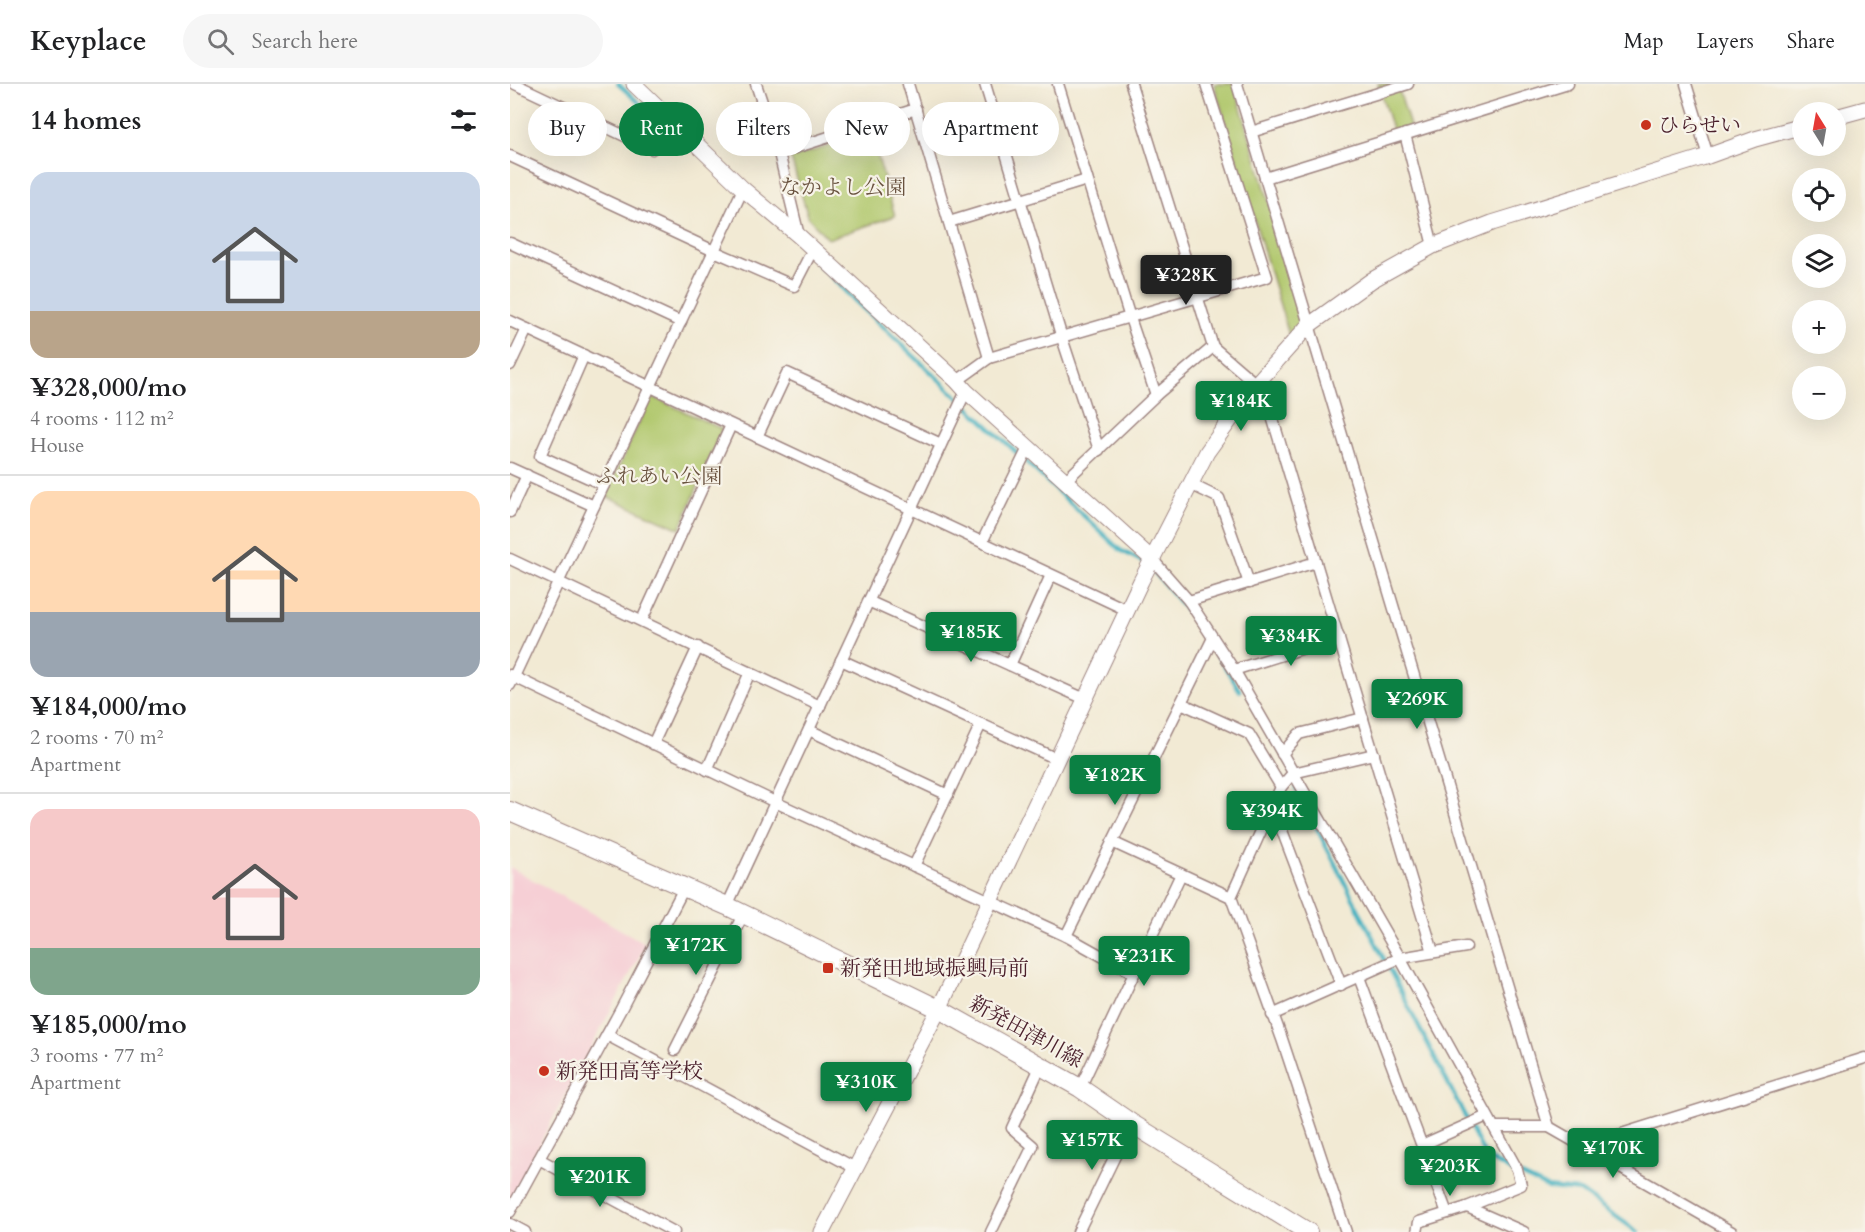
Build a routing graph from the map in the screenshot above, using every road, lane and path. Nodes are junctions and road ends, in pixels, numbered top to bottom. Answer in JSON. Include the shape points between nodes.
{"nodes":[{"id":1,"x":515,"y":84,"type":"edge"},
{"id":2,"x":634,"y":84,"type":"edge"},
{"id":3,"x":756,"y":84,"type":"edge"},
{"id":4,"x":908,"y":84,"type":"edge"},
{"id":5,"x":985,"y":84,"type":"edge"},
{"id":6,"x":1058,"y":84,"type":"edge"},
{"id":7,"x":1131,"y":84,"type":"edge"},
{"id":8,"x":1206,"y":84,"type":"edge"},
{"id":9,"x":1237,"y":84,"type":"edge"},
{"id":10,"x":1408,"y":84,"type":"edge"},
{"id":11,"x":1568,"y":84,"type":"edge"},
{"id":12,"x":1686,"y":84,"type":"edge"},
{"id":13,"x":1543,"y":88,"type":"edge"},
{"id":14,"x":653,"y":102,"type":"edge"},
{"id":15,"x":762,"y":102,"type":"edge"},
{"id":16,"x":916,"y":109,"type":"junction"},
{"id":17,"x":1865,"y":109,"type":"edge"},
{"id":18,"x":1846,"y":114,"type":"edge"},
{"id":19,"x":1792,"y":129,"type":"edge"},
{"id":20,"x":1251,"y":132,"type":"junction"},
{"id":21,"x":619,"y":133,"type":"edge"},
{"id":22,"x":1406,"y":134,"type":"junction"},
{"id":23,"x":812,"y":142,"type":"edge"},
{"id":24,"x":704,"y":151,"type":"edge"},
{"id":25,"x":510,"y":156,"type":"edge"},
{"id":26,"x":780,"y":156,"type":"edge"},
{"id":27,"x":1708,"y":156,"type":"junction"},
{"id":28,"x":1265,"y":177,"type":"junction"},
{"id":29,"x":1087,"y":180,"type":"junction"},
{"id":30,"x":743,"y":189,"type":"junction"},
{"id":31,"x":1021,"y":201,"type":"junction"},
{"id":32,"x":949,"y":222,"type":"junction"},
{"id":33,"x":799,"y":236,"type":"junction"},
{"id":34,"x":510,"y":243,"type":"edge"},
{"id":35,"x":1433,"y":246,"type":"junction"},
{"id":36,"x":813,"y":249,"type":"junction"},
{"id":37,"x":714,"y":251,"type":"junction"},
{"id":38,"x":1199,"y":298,"type":"junction"},
{"id":39,"x":1130,"y":318,"type":"junction"},
{"id":40,"x":510,"y":321,"type":"edge"},
{"id":41,"x":681,"y":322,"type":"junction"},
{"id":42,"x":1308,"y":326,"type":"junction"},
{"id":43,"x":527,"y":329,"type":"junction"},
{"id":44,"x":1062,"y":338,"type":"junction"},
{"id":45,"x":1213,"y":347,"type":"junction"},
{"id":46,"x":584,"y":356,"type":"junction"},
{"id":47,"x":989,"y":358,"type":"junction"},
{"id":48,"x":510,"y":365,"type":"edge"},
{"id":49,"x":1256,"y":384,"type":"junction"},
{"id":50,"x":962,"y":386,"type":"junction"},
{"id":51,"x":650,"y":387,"type":"junction"},
{"id":52,"x":1156,"y":395,"type":"junction"},
{"id":53,"x":731,"y":424,"type":"junction"},
{"id":54,"x":758,"y":437,"type":"junction"},
{"id":55,"x":942,"y":444,"type":"junction"},
{"id":56,"x":1029,"y":446,"type":"junction"},
{"id":57,"x":1099,"y":450,"type":"junction"},
{"id":58,"x":510,"y":468,"type":"edge"},
{"id":59,"x":526,"y":475,"type":"junction"},
{"id":60,"x":1066,"y":480,"type":"junction"},
{"id":61,"x":604,"y":484,"type":"junction"},
{"id":62,"x":1190,"y":484,"type":"junction"},
{"id":63,"x":594,"y":506,"type":"junction"},
{"id":64,"x":911,"y":509,"type":"junction"},
{"id":65,"x":510,"y":512,"type":"edge"},
{"id":66,"x":982,"y":542,"type":"junction"},
{"id":67,"x":510,"y":559,"type":"edge"},
{"id":68,"x":1153,"y":560,"type":"junction"},
{"id":69,"x":1316,"y":562,"type":"junction"},
{"id":70,"x":1052,"y":575,"type":"junction"},
{"id":71,"x":559,"y":580,"type":"junction"},
{"id":72,"x":1250,"y":583,"type":"junction"},
{"id":73,"x":868,"y":601,"type":"junction"},
{"id":74,"x":1189,"y":601,"type":"junction"},
{"id":75,"x":1127,"y":610,"type":"junction"},
{"id":76,"x":642,"y":620,"type":"junction"},
{"id":77,"x":1339,"y":637,"type":"junction"},
{"id":78,"x":1213,"y":638,"type":"junction"},
{"id":79,"x":698,"y":647,"type":"junction"},
{"id":80,"x":841,"y":660,"type":"junction"},
{"id":81,"x":1010,"y":665,"type":"junction"},
{"id":82,"x":1234,"y":670,"type":"junction"},
{"id":83,"x":750,"y":672,"type":"junction"},
{"id":84,"x":511,"y":679,"type":"edge"},
{"id":85,"x":1085,"y":699,"type":"junction"},
{"id":86,"x":1181,"y":703,"type":"junction"},
{"id":87,"x":820,"y":706,"type":"junction"},
{"id":88,"x":1363,"y":718,"type":"junction"},
{"id":89,"x":981,"y":724,"type":"junction"},
{"id":90,"x":809,"y":730,"type":"junction"},
{"id":91,"x":653,"y":744,"type":"junction"},
{"id":92,"x":1282,"y":754,"type":"junction"},
{"id":93,"x":1374,"y":754,"type":"junction"},
{"id":94,"x":1057,"y":759,"type":"junction"},
{"id":95,"x":708,"y":770,"type":"junction"},
{"id":96,"x":1293,"y":773,"type":"junction"},
{"id":97,"x":1281,"y":787,"type":"junction"},
{"id":98,"x":948,"y":795,"type":"junction"},
{"id":99,"x":775,"y":802,"type":"junction"},
{"id":100,"x":1274,"y":807,"type":"junction"},
{"id":101,"x":510,"y":810,"type":"edge"},
{"id":102,"x":1112,"y":842,"type":"junction"},
{"id":103,"x":914,"y":866,"type":"junction"},
{"id":104,"x":1181,"y":874,"type":"junction"},
{"id":105,"x":684,"y":888,"type":"junction"},
{"id":106,"x":1232,"y":897,"type":"junction"},
{"id":107,"x":990,"y":901,"type":"junction"},
{"id":108,"x":727,"y":906,"type":"junction"},
{"id":109,"x":743,"y":915,"type":"junction"},
{"id":110,"x":1066,"y":936,"type":"junction"},
{"id":111,"x":1466,"y":947,"type":"dead end"},
{"id":112,"x":1433,"y":952,"type":"junction"},
{"id":113,"x":1400,"y":958,"type":"junction"},
{"id":114,"x":1134,"y":974,"type":"junction"},
{"id":115,"x":1359,"y":977,"type":"junction"},
{"id":116,"x":1341,"y":985,"type":"junction"},
{"id":117,"x":939,"y":1009,"type":"junction"},
{"id":118,"x":1272,"y":1015,"type":"junction"},
{"id":119,"x":607,"y":1035,"type":"junction"},
{"id":120,"x":675,"y":1050,"type":"dead end"},
{"id":121,"x":1865,"y":1058,"type":"edge"},
{"id":122,"x":1041,"y":1065,"type":"junction"},
{"id":123,"x":1080,"y":1088,"type":"junction"},
{"id":124,"x":1487,"y":1116,"type":"junction"},
{"id":125,"x":1131,"y":1123,"type":"junction"},
{"id":126,"x":1494,"y":1127,"type":"junction"},
{"id":127,"x":1549,"y":1127,"type":"junction"},
{"id":128,"x":1422,"y":1145,"type":"junction"},
{"id":129,"x":1583,"y":1146,"type":"junction"},
{"id":130,"x":539,"y":1159,"type":"junction"},
{"id":131,"x":855,"y":1168,"type":"junction"},
{"id":132,"x":1467,"y":1207,"type":"junction"},
{"id":133,"x":510,"y":1212,"type":"edge"},
{"id":134,"x":1447,"y":1213,"type":"junction"},
{"id":135,"x":510,"y":1224,"type":"edge"},
{"id":136,"x":525,"y":1232,"type":"edge"},
{"id":137,"x":674,"y":1232,"type":"edge"},
{"id":138,"x":822,"y":1232,"type":"edge"},
{"id":139,"x":991,"y":1232,"type":"edge"},
{"id":140,"x":1078,"y":1232,"type":"edge"},
{"id":141,"x":1308,"y":1232,"type":"edge"},
{"id":142,"x":1346,"y":1232,"type":"edge"},
{"id":143,"x":1417,"y":1232,"type":"edge"},
{"id":144,"x":1524,"y":1232,"type":"edge"},
{"id":145,"x":1732,"y":1232,"type":"edge"}],
"edges":[{"from":1,"to":21,"type":"street"},
{"from":2,"to":14,"type":"street"},
{"from":3,"to":15,"type":"street"},
{"from":4,"to":16,"type":"street"},
{"from":5,"to":31,"type":"street"},
{"from":6,"to":29,"type":"street"},
{"from":7,"to":38,"type":"street"},
{"from":8,"to":38,"type":"street","via":[[1267,277]]},
{"from":9,"to":20,"type":"street"},
{"from":10,"to":20,"type":"street"},
{"from":11,"to":13,"type":"street"},
{"from":12,"to":27,"type":"street"},
{"from":13,"to":22,"type":"street"},
{"from":16,"to":23,"type":"street"},
{"from":16,"to":32,"type":"street"},
{"from":17,"to":18,"type":"street"},
{"from":19,"to":27,"type":"street"},
{"from":20,"to":28,"type":"street"},
{"from":22,"to":28,"type":"street"},
{"from":22,"to":35,"type":"street"},
{"from":24,"to":30,"type":"street"},
{"from":25,"to":37,"type":"street"},
{"from":26,"to":33,"type":"street"},
{"from":27,"to":35,"type":"street","via":[[1492,223]]},
{"from":28,"to":42,"type":"street"},
{"from":29,"to":31,"type":"street"},
{"from":29,"to":39,"type":"street"},
{"from":30,"to":33,"type":"street"},
{"from":30,"to":37,"type":"street"},
{"from":31,"to":32,"type":"street"},
{"from":31,"to":44,"type":"street"},
{"from":32,"to":47,"type":"street"},
{"from":33,"to":36,"type":"street"},
{"from":34,"to":41,"type":"street"},
{"from":35,"to":42,"type":"street","via":[[1372,280]]},
{"from":36,"to":37,"type":"street","via":[[794,286]]},
{"from":36,"to":50,"type":"street"},
{"from":37,"to":41,"type":"street"},
{"from":38,"to":39,"type":"street"},
{"from":38,"to":45,"type":"street"},
{"from":39,"to":44,"type":"street"},
{"from":39,"to":52,"type":"street"},
{"from":40,"to":43,"type":"street"},
{"from":41,"to":51,"type":"street"},
{"from":42,"to":49,"type":"street"},
{"from":42,"to":127,"type":"street"},
{"from":43,"to":46,"type":"street"},
{"from":43,"to":48,"type":"street"},
{"from":44,"to":47,"type":"street"},
{"from":44,"to":57,"type":"street"},
{"from":45,"to":49,"type":"street"},
{"from":45,"to":52,"type":"street"},
{"from":46,"to":51,"type":"street"},
{"from":46,"to":61,"type":"street","via":[[540,456]]},
{"from":47,"to":50,"type":"street"},
{"from":49,"to":62,"type":"street","via":[[1207,452]]},
{"from":49,"to":69,"type":"street","via":[[1268,402]]},
{"from":50,"to":55,"type":"street"},
{"from":50,"to":56,"type":"street"},
{"from":51,"to":53,"type":"street"},
{"from":51,"to":61,"type":"street"},
{"from":52,"to":57,"type":"street"},
{"from":53,"to":54,"type":"street"},
{"from":53,"to":76,"type":"street"},
{"from":54,"to":55,"type":"street","via":[[787,373]]},
{"from":54,"to":64,"type":"street"},
{"from":55,"to":64,"type":"street"},
{"from":56,"to":60,"type":"street"},
{"from":56,"to":66,"type":"street"},
{"from":57,"to":60,"type":"street"},
{"from":58,"to":59,"type":"street"},
{"from":59,"to":63,"type":"street"},
{"from":59,"to":65,"type":"street"},
{"from":60,"to":68,"type":"street"},
{"from":61,"to":63,"type":"street"},
{"from":62,"to":68,"type":"street"},
{"from":62,"to":72,"type":"street","via":[[1219,498]]},
{"from":63,"to":71,"type":"street"},
{"from":64,"to":66,"type":"street"},
{"from":64,"to":73,"type":"street"},
{"from":66,"to":70,"type":"street"},
{"from":67,"to":71,"type":"street"},
{"from":68,"to":74,"type":"street"},
{"from":68,"to":75,"type":"street"},
{"from":69,"to":72,"type":"street"},
{"from":69,"to":77,"type":"street"},
{"from":70,"to":75,"type":"street"},
{"from":70,"to":81,"type":"street"},
{"from":71,"to":76,"type":"street"},
{"from":71,"to":84,"type":"street"},
{"from":72,"to":74,"type":"street"},
{"from":73,"to":80,"type":"street"},
{"from":73,"to":81,"type":"street"},
{"from":74,"to":78,"type":"street"},
{"from":75,"to":85,"type":"street"},
{"from":76,"to":79,"type":"street"},
{"from":77,"to":82,"type":"street"},
{"from":77,"to":88,"type":"street"},
{"from":78,"to":82,"type":"street"},
{"from":78,"to":86,"type":"street"},
{"from":79,"to":83,"type":"street"},
{"from":79,"to":91,"type":"street"},
{"from":80,"to":87,"type":"street"},
{"from":80,"to":89,"type":"street"},
{"from":81,"to":85,"type":"street"},
{"from":82,"to":92,"type":"street"},
{"from":83,"to":87,"type":"street"},
{"from":83,"to":95,"type":"street"},
{"from":84,"to":91,"type":"street"},
{"from":85,"to":94,"type":"street"},
{"from":86,"to":97,"type":"street","via":[[1249,734]]},
{"from":86,"to":102,"type":"street"},
{"from":87,"to":90,"type":"street"},
{"from":88,"to":92,"type":"street","via":[[1299,734]]},
{"from":88,"to":93,"type":"street"},
{"from":89,"to":94,"type":"street"},
{"from":89,"to":98,"type":"street"},
{"from":90,"to":98,"type":"street"},
{"from":90,"to":99,"type":"street"},
{"from":91,"to":95,"type":"street"},
{"from":92,"to":96,"type":"street"},
{"from":93,"to":96,"type":"street"},
{"from":93,"to":112,"type":"street"},
{"from":94,"to":107,"type":"street"},
{"from":95,"to":99,"type":"street"},
{"from":96,"to":97,"type":"street"},
{"from":96,"to":113,"type":"street"},
{"from":97,"to":100,"type":"street"},
{"from":98,"to":103,"type":"street"},
{"from":99,"to":103,"type":"street"},
{"from":99,"to":108,"type":"street"},
{"from":100,"to":106,"type":"street"},
{"from":100,"to":116,"type":"street"},
{"from":101,"to":105,"type":"main road","name":"新発田津川線"},
{"from":102,"to":104,"type":"street"},
{"from":102,"to":110,"type":"street"},
{"from":103,"to":107,"type":"street"},
{"from":104,"to":106,"type":"street"},
{"from":104,"to":114,"type":"street"},
{"from":105,"to":108,"type":"main road","name":"新発田津川線"},
{"from":105,"to":119,"type":"street"},
{"from":106,"to":118,"type":"street"},
{"from":107,"to":110,"type":"street"},
{"from":107,"to":117,"type":"street"},
{"from":108,"to":109,"type":"main road","name":"新発田津川線"},
{"from":109,"to":117,"type":"main road","name":"新発田津川線"},
{"from":109,"to":120,"type":"street"},
{"from":110,"to":114,"type":"street"},
{"from":111,"to":112,"type":"street"},
{"from":112,"to":113,"type":"street"},
{"from":113,"to":115,"type":"street"},
{"from":113,"to":124,"type":"street"},
{"from":114,"to":123,"type":"street"},
{"from":115,"to":116,"type":"street"},
{"from":115,"to":128,"type":"street"},
{"from":116,"to":118,"type":"street"},
{"from":117,"to":122,"type":"main road","name":"新発田津川線"},
{"from":117,"to":131,"type":"street"},
{"from":118,"to":142,"type":"street"},
{"from":119,"to":130,"type":"street"},
{"from":119,"to":131,"type":"street"},
{"from":121,"to":129,"type":"street"},
{"from":122,"to":123,"type":"main road","name":"新発田津川線"},
{"from":122,"to":139,"type":"street","via":[[1012,1128],[1033,1146]]},
{"from":123,"to":125,"type":"main road","name":"新発田津川線"},
{"from":124,"to":126,"type":"street"},
{"from":124,"to":128,"type":"street"},
{"from":125,"to":140,"type":"street"},
{"from":125,"to":141,"type":"main road","name":"新発田津川線"},
{"from":126,"to":127,"type":"street"},
{"from":126,"to":132,"type":"street","via":[[1517,1169],[1521,1185]]},
{"from":127,"to":129,"type":"street"},
{"from":128,"to":134,"type":"street"},
{"from":129,"to":145,"type":"street"},
{"from":130,"to":133,"type":"street"},
{"from":130,"to":137,"type":"street"},
{"from":131,"to":138,"type":"street"},
{"from":132,"to":134,"type":"street"},
{"from":132,"to":144,"type":"street"},
{"from":134,"to":143,"type":"street","via":[[1419,1222]]},
{"from":135,"to":136,"type":"street"}]}
